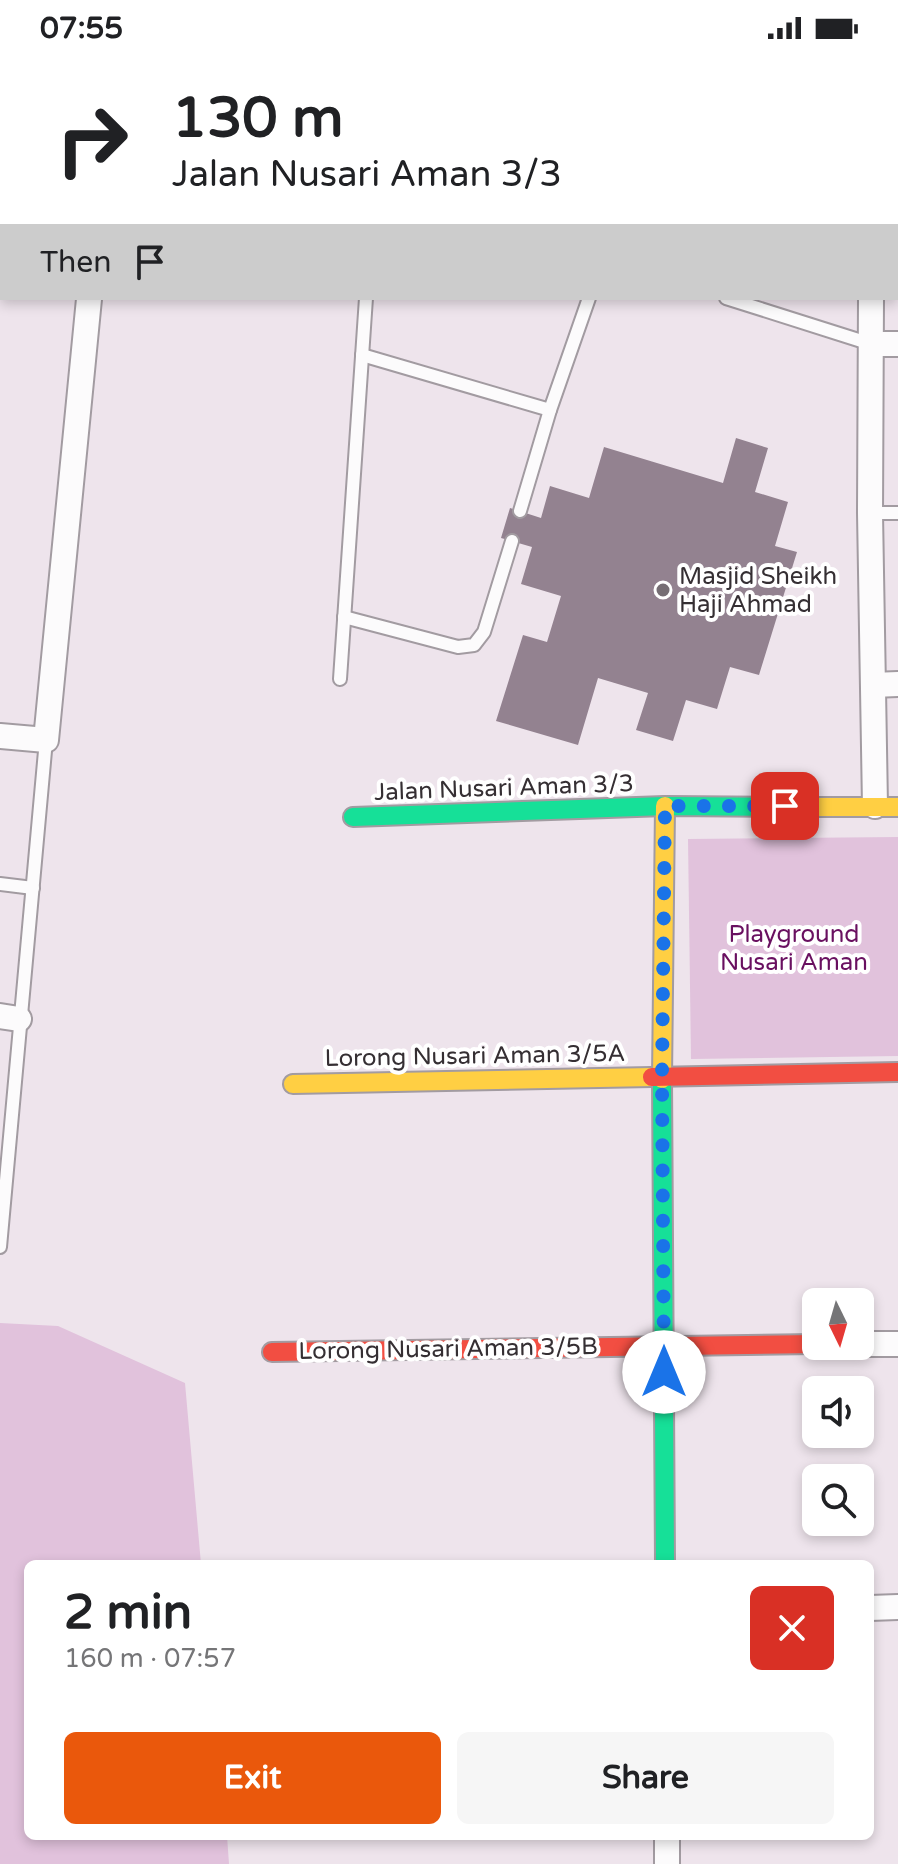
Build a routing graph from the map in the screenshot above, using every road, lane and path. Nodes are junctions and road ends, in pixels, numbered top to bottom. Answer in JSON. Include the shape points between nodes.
{"nodes":[{"id":1,"x":89,"y":300,"type":"edge"},
{"id":2,"x":366,"y":300,"type":"edge"},
{"id":3,"x":588,"y":300,"type":"edge"},
{"id":4,"x":732,"y":300,"type":"edge"},
{"id":5,"x":871,"y":300,"type":"edge"},
{"id":6,"x":871,"y":344,"type":"junction"},
{"id":7,"x":898,"y":344,"type":"edge"},
{"id":8,"x":362,"y":355,"type":"junction"},
{"id":9,"x":550,"y":410,"type":"junction"},
{"id":10,"x":520,"y":511,"type":"dead end"},
{"id":11,"x":870,"y":513,"type":"junction"},
{"id":12,"x":898,"y":513,"type":"edge"},
{"id":13,"x":512,"y":541,"type":"dead end"},
{"id":14,"x":344,"y":617,"type":"junction"},
{"id":15,"x":340,"y":679,"type":"dead end"},
{"id":16,"x":898,"y":684,"type":"edge"},
{"id":17,"x":873,"y":685,"type":"junction"},
{"id":18,"x":0,"y":736,"type":"edge"},
{"id":19,"x":46,"y":740,"type":"junction"},
{"id":20,"x":665,"y":806,"type":"junction"},
{"id":21,"x":886,"y":806,"type":"edge"},
{"id":22,"x":353,"y":817,"type":"dead end"},
{"id":23,"x":0,"y":884,"type":"edge"},
{"id":24,"x":33,"y":888,"type":"junction"},
{"id":25,"x":9,"y":1018,"type":"edge"},
{"id":26,"x":898,"y":1072,"type":"edge"},
{"id":27,"x":662,"y":1077,"type":"junction"},
{"id":28,"x":293,"y":1084,"type":"dead end"},
{"id":29,"x":4,"y":1151,"type":"edge"},
{"id":30,"x":0,"y":1247,"type":"edge"},
{"id":31,"x":802,"y":1344,"type":"edge"},
{"id":32,"x":874,"y":1344,"type":"edge"},
{"id":33,"x":898,"y":1344,"type":"edge"},
{"id":34,"x":664,"y":1345,"type":"junction"},
{"id":35,"x":272,"y":1352,"type":"dead end"},
{"id":36,"x":665,"y":1560,"type":"edge"},
{"id":37,"x":898,"y":1607,"type":"edge"},
{"id":38,"x":874,"y":1608,"type":"edge"},
{"id":39,"x":667,"y":1840,"type":"edge"},
{"id":40,"x":667,"y":1864,"type":"edge"}],
"edges":[{"from":1,"to":19,"type":"street"},
{"from":2,"to":8,"type":"lane"},
{"from":3,"to":9,"type":"lane"},
{"from":4,"to":6,"type":"lane"},
{"from":5,"to":6,"type":"street"},
{"from":6,"to":7,"type":"street"},
{"from":6,"to":11,"type":"street"},
{"from":8,"to":9,"type":"lane"},
{"from":8,"to":14,"type":"lane"},
{"from":9,"to":10,"type":"lane"},
{"from":11,"to":12,"type":"lane"},
{"from":11,"to":17,"type":"street"},
{"from":13,"to":14,"type":"lane","via":[[484,632],[474,645],[458,647]]},
{"from":14,"to":15,"type":"lane"},
{"from":16,"to":17,"type":"street"},
{"from":17,"to":21,"type":"street"},
{"from":18,"to":19,"type":"street"},
{"from":19,"to":24,"type":"lane"},
{"from":20,"to":21,"type":"street","name":"Jalan Nusari Aman 3/3"},
{"from":20,"to":22,"type":"street","name":"Jalan Nusari Aman 3/3"},
{"from":20,"to":27,"type":"street"},
{"from":23,"to":24,"type":"lane"},
{"from":24,"to":25,"type":"lane"},
{"from":25,"to":29,"type":"lane"},
{"from":26,"to":27,"type":"street","name":"Lorong Nusari Aman 3/5A"},
{"from":27,"to":28,"type":"street","name":"Lorong Nusari Aman 3/5A"},
{"from":27,"to":34,"type":"street"},
{"from":29,"to":30,"type":"lane"},
{"from":31,"to":34,"type":"street","name":"Lorong Nusari Aman 3/5B"},
{"from":32,"to":33,"type":"street"},
{"from":34,"to":35,"type":"street","name":"Lorong Nusari Aman 3/5B"},
{"from":34,"to":36,"type":"street"},
{"from":37,"to":38,"type":"street"},
{"from":39,"to":40,"type":"street"}]}
